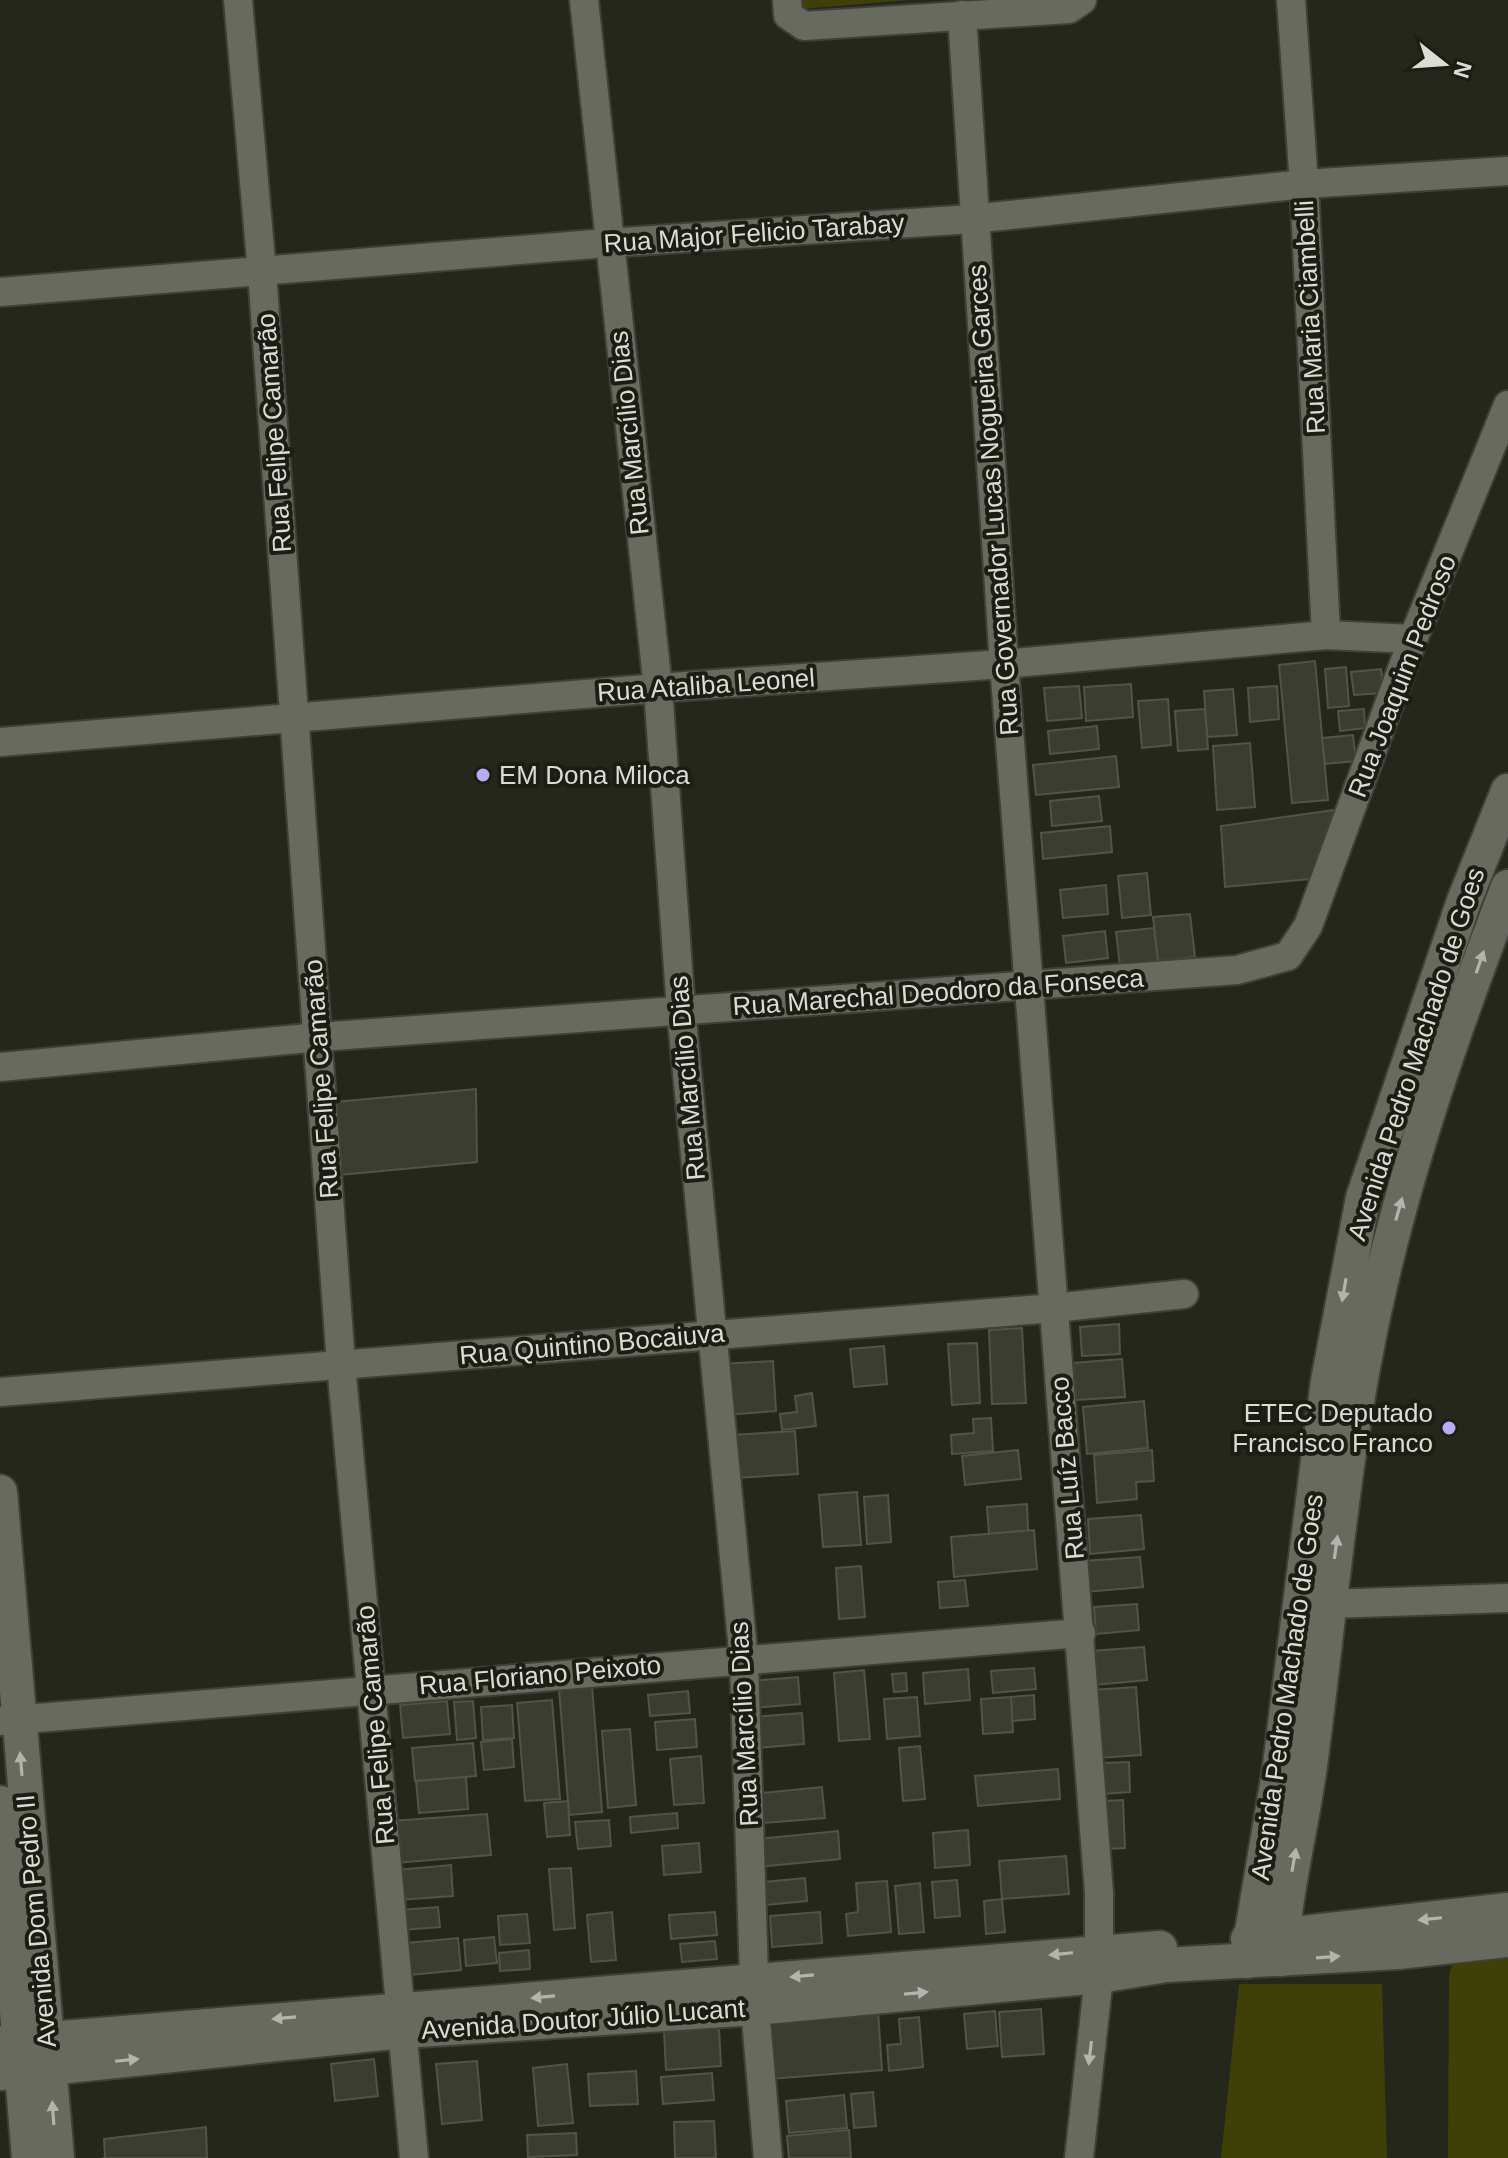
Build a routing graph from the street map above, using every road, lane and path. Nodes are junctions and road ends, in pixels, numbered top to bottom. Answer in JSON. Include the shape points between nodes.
{"nodes":[{"id":1,"x":238,"y":0,"type":"edge"},
{"id":2,"x":584,"y":0,"type":"edge"},
{"id":3,"x":787,"y":0,"type":"edge"},
{"id":4,"x":1082,"y":0,"type":"edge"},
{"id":5,"x":1291,"y":0,"type":"edge"},
{"id":6,"x":962,"y":15,"type":"junction"},
{"id":7,"x":1508,"y":171,"type":"edge"},
{"id":8,"x":1304,"y":184,"type":"junction"},
{"id":9,"x":972,"y":219,"type":"junction"},
{"id":10,"x":607,"y":243,"type":"junction"},
{"id":11,"x":262,"y":272,"type":"junction"},
{"id":12,"x":0,"y":292,"type":"edge"},
{"id":13,"x":1508,"y":405,"type":"edge"},
{"id":14,"x":1326,"y":635,"type":"junction"},
{"id":15,"x":1413,"y":639,"type":"junction"},
{"id":16,"x":1004,"y":664,"type":"junction"},
{"id":17,"x":658,"y":688,"type":"junction"},
{"id":18,"x":295,"y":719,"type":"junction"},
{"id":19,"x":0,"y":742,"type":"edge"},
{"id":20,"x":1508,"y":791,"type":"edge"},
{"id":21,"x":1508,"y":887,"type":"edge"},
{"id":22,"x":1298,"y":947,"type":"joint"},
{"id":23,"x":1031,"y":985,"type":"junction"},
{"id":24,"x":681,"y":1010,"type":"junction"},
{"id":25,"x":319,"y":1037,"type":"junction"},
{"id":26,"x":0,"y":1067,"type":"edge"},
{"id":27,"x":1184,"y":1294,"type":"dead end"},
{"id":28,"x":1054,"y":1308,"type":"junction"},
{"id":29,"x":710,"y":1334,"type":"junction"},
{"id":30,"x":341,"y":1364,"type":"junction"},
{"id":31,"x":0,"y":1392,"type":"edge"},
{"id":32,"x":0,"y":1492,"type":"edge"},
{"id":33,"x":1508,"y":1598,"type":"edge"},
{"id":34,"x":1328,"y":1604,"type":"junction"},
{"id":35,"x":1081,"y":1633,"type":"junction"},
{"id":36,"x":744,"y":1661,"type":"junction"},
{"id":37,"x":372,"y":1688,"type":"junction"},
{"id":38,"x":9,"y":1721,"type":"edge"},
{"id":39,"x":0,"y":1803,"type":"edge"},
{"id":40,"x":1508,"y":1910,"type":"edge"},
{"id":41,"x":1508,"y":1940,"type":"edge"},
{"id":42,"x":1265,"y":1949,"type":"junction"},
{"id":43,"x":1099,"y":1963,"type":"junction"},
{"id":44,"x":755,"y":1994,"type":"junction"},
{"id":45,"x":402,"y":2020,"type":"junction"},
{"id":46,"x":23,"y":2056,"type":"edge"},
{"id":47,"x":29,"y":2158,"type":"edge"},
{"id":48,"x":57,"y":2158,"type":"edge"},
{"id":49,"x":414,"y":2158,"type":"edge"},
{"id":50,"x":768,"y":2158,"type":"edge"},
{"id":51,"x":1079,"y":2158,"type":"edge"}],
"edges":[{"from":1,"to":11,"type":"street","name":"Rua Felipe Camarão"},
{"from":2,"to":10,"type":"street","name":"Rua Marcílio Dias"},
{"from":3,"to":6,"type":"street","via":[[788,15],[804,26]]},
{"from":4,"to":6,"type":"street","via":[[1069,9]]},
{"from":5,"to":8,"type":"street","name":"Rua Maria Ciambelli"},
{"from":6,"to":9,"type":"street","name":"Rua Governador Lucas Nogueira Garces"},
{"from":7,"to":8,"type":"street","name":"Rua Major Felicio Tarabay"},
{"from":8,"to":9,"type":"street","name":"Rua Major Felicio Tarabay"},
{"from":8,"to":14,"type":"street","name":"Rua Maria Ciambelli"},
{"from":9,"to":10,"type":"street","name":"Rua Major Felicio Tarabay"},
{"from":9,"to":16,"type":"street","name":"Rua Governador Lucas Nogueira Garces"},
{"from":10,"to":11,"type":"street","name":"Rua Major Felicio Tarabay"},
{"from":10,"to":17,"type":"street","name":"Rua Marcílio Dias"},
{"from":11,"to":12,"type":"street","name":"Rua Major Felicio Tarabay"},
{"from":11,"to":18,"type":"street","name":"Rua Felipe Camarão"},
{"from":13,"to":15,"type":"street","name":"Rua Joaquim Pedroso"},
{"from":14,"to":15,"type":"street","name":"Rua Ataliba Leonel"},
{"from":14,"to":16,"type":"street","name":"Rua Ataliba Leonel"},
{"from":15,"to":22,"type":"street","name":"Rua Joaquim Pedroso"},
{"from":16,"to":17,"type":"street","name":"Rua Ataliba Leonel"},
{"from":16,"to":23,"type":"street","name":"Rua Governador Lucas Nogueira Garces"},
{"from":17,"to":18,"type":"street","name":"Rua Ataliba Leonel"},
{"from":17,"to":24,"type":"street","name":"Rua Marcílio Dias"},
{"from":18,"to":19,"type":"street","name":"Rua Ataliba Leonel"},
{"from":18,"to":25,"type":"street","name":"Rua Felipe Camarão"},
{"from":20,"to":42,"type":"street","name":"Avenida Pedro Machado de Goes","one_way":true,"via":[[1464,901],[1363,1198],[1328,1381],[1281,1757]]},
{"from":34,"to":21,"type":"street","name":"Avenida Pedro Machado de Goes","one_way":true,"via":[[1362,1373],[1395,1222]]},
{"from":22,"to":23,"type":"street","name":"Rua Marechal Deodoro da Fonseca","via":[[1274,962],[1237,970]]},
{"from":23,"to":24,"type":"street","name":"Rua Marechal Deodoro da Fonseca"},
{"from":23,"to":28,"type":"street","name":"Rua Luíz Bacco"},
{"from":24,"to":25,"type":"street","name":"Rua Marechal Deodoro da Fonseca"},
{"from":24,"to":29,"type":"street","name":"Rua Marcílio Dias"},
{"from":25,"to":26,"type":"street","name":"Rua Marechal Deodoro da Fonseca"},
{"from":25,"to":30,"type":"street","name":"Rua Felipe Camarão"},
{"from":27,"to":28,"type":"street","name":"Rua Quintino Bocaiuva"},
{"from":28,"to":29,"type":"street","name":"Rua Quintino Bocaiuva"},
{"from":28,"to":35,"type":"street","name":"Rua Luíz Bacco"},
{"from":29,"to":30,"type":"street","name":"Rua Quintino Bocaiuva"},
{"from":29,"to":36,"type":"street","name":"Rua Marcílio Dias"},
{"from":30,"to":31,"type":"street","name":"Rua Quintino Bocaiuva"},
{"from":30,"to":37,"type":"street","name":"Rua Felipe Camarão"},
{"from":32,"to":38,"type":"street","name":"Avenida Dom Pedro II"},
{"from":33,"to":34,"type":"street"},
{"from":42,"to":34,"type":"street","name":"Avenida Pedro Machado de Goes","one_way":true,"via":[[1312,1752]]},
{"from":35,"to":36,"type":"street","name":"Rua Floriano Peixoto"},
{"from":35,"to":43,"type":"street","name":"Rua Luíz Bacco"},
{"from":36,"to":37,"type":"street","name":"Rua Floriano Peixoto"},
{"from":36,"to":44,"type":"street","name":"Rua Marcílio Dias"},
{"from":37,"to":38,"type":"street","name":"Rua Floriano Peixoto"},
{"from":37,"to":45,"type":"street","name":"Rua Felipe Camarão"},
{"from":46,"to":38,"type":"street","name":"Avenida Dom Pedro II","one_way":true},
{"from":39,"to":46,"type":"street","name":"Avenida Dom Pedro II"},
{"from":40,"to":42,"type":"street","one_way":true},
{"from":42,"to":41,"type":"street","one_way":true},
{"from":42,"to":43,"type":"street","name":"Avenida Doutor Júlio Lucant"},
{"from":43,"to":44,"type":"street","name":"Avenida Doutor Júlio Lucant"},
{"from":43,"to":51,"type":"street","name":"Rua Luíz Bacco","one_way":true},
{"from":44,"to":45,"type":"street","name":"Avenida Doutor Júlio Lucant"},
{"from":44,"to":50,"type":"street","name":"Rua Marcílio Dias"},
{"from":45,"to":46,"type":"street","name":"Avenida Doutor Júlio Lucant"},
{"from":45,"to":49,"type":"street","name":"Rua Felipe Camarão"},
{"from":46,"to":47,"type":"street","name":"Avenida Dom Pedro II"},
{"from":48,"to":46,"type":"street","name":"Avenida Dom Pedro II","one_way":true}]}
